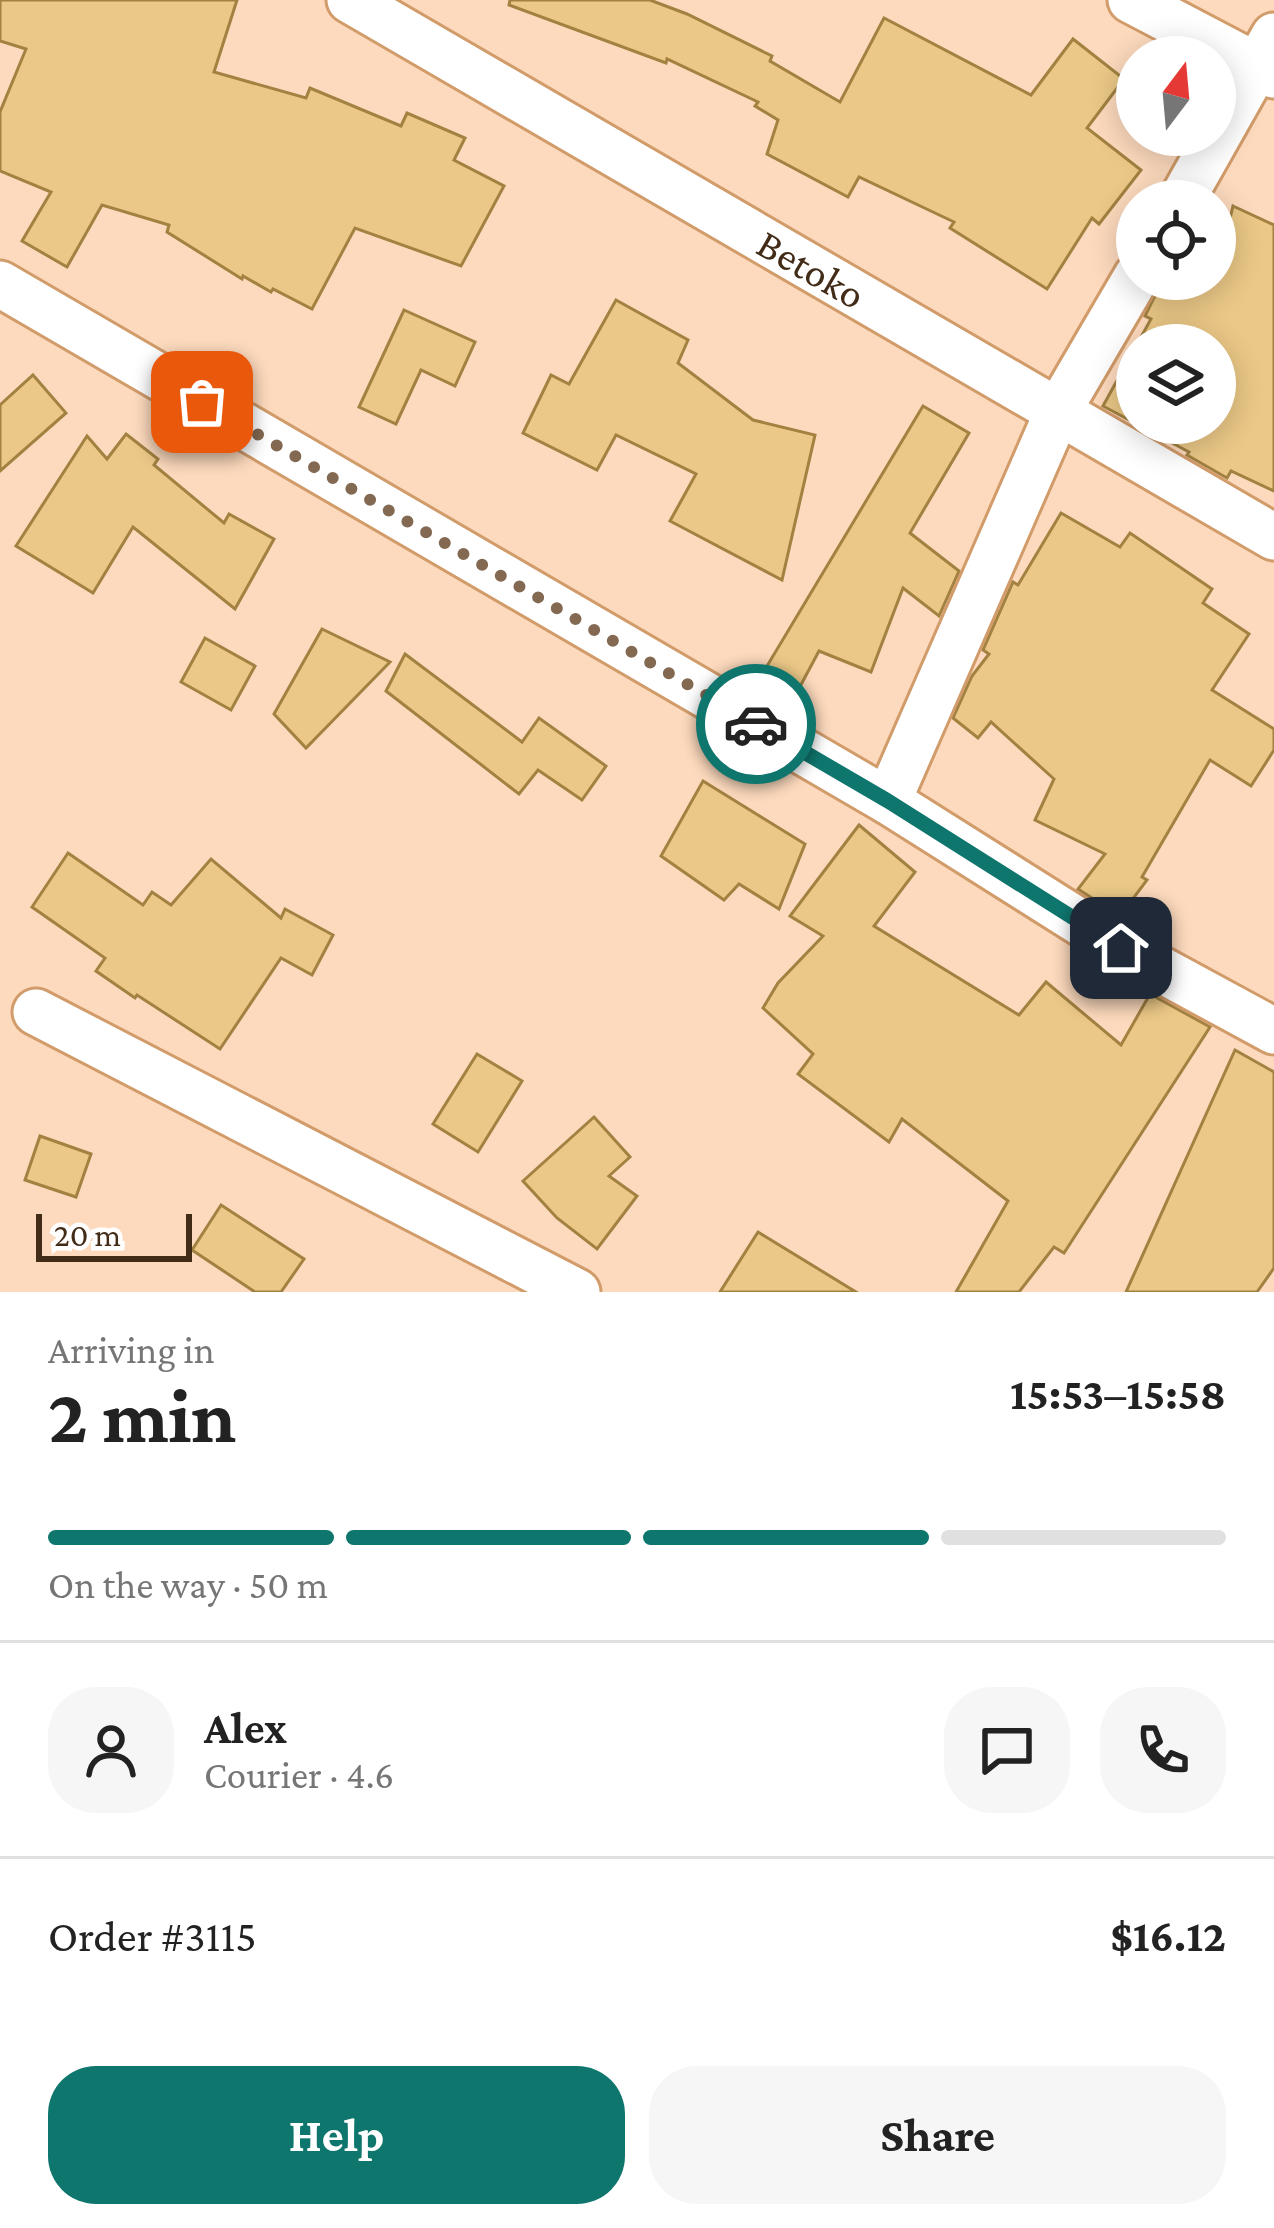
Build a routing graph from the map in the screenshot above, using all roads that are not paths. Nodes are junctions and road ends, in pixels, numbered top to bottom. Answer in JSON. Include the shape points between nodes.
{"nodes":[{"id":1,"x":350,"y":0,"type":"edge"},
{"id":2,"x":1131,"y":0,"type":"edge"},
{"id":3,"x":1269,"y":59,"type":"edge"},
{"id":4,"x":1193,"y":180,"type":"edge"},
{"id":5,"x":0,"y":284,"type":"edge"},
{"id":6,"x":1123,"y":300,"type":"edge"},
{"id":7,"x":1058,"y":410,"type":"junction"},
{"id":8,"x":1274,"y":537,"type":"edge"},
{"id":9,"x":888,"y":801,"type":"junction"},
{"id":10,"x":36,"y":1012,"type":"dead end"},
{"id":11,"x":1274,"y":1031,"type":"edge"},
{"id":12,"x":577,"y":1292,"type":"edge"}],
"edges":[{"from":1,"to":7,"type":"street","name":"Betoko"},
{"from":2,"to":3,"type":"street"},
{"from":3,"to":4,"type":"street"},
{"from":5,"to":9,"type":"street"},
{"from":6,"to":7,"type":"street"},
{"from":7,"to":8,"type":"street","name":"Betoko"},
{"from":7,"to":9,"type":"street"},
{"from":9,"to":11,"type":"street","via":[[1121,948]]},
{"from":10,"to":12,"type":"street"}]}
